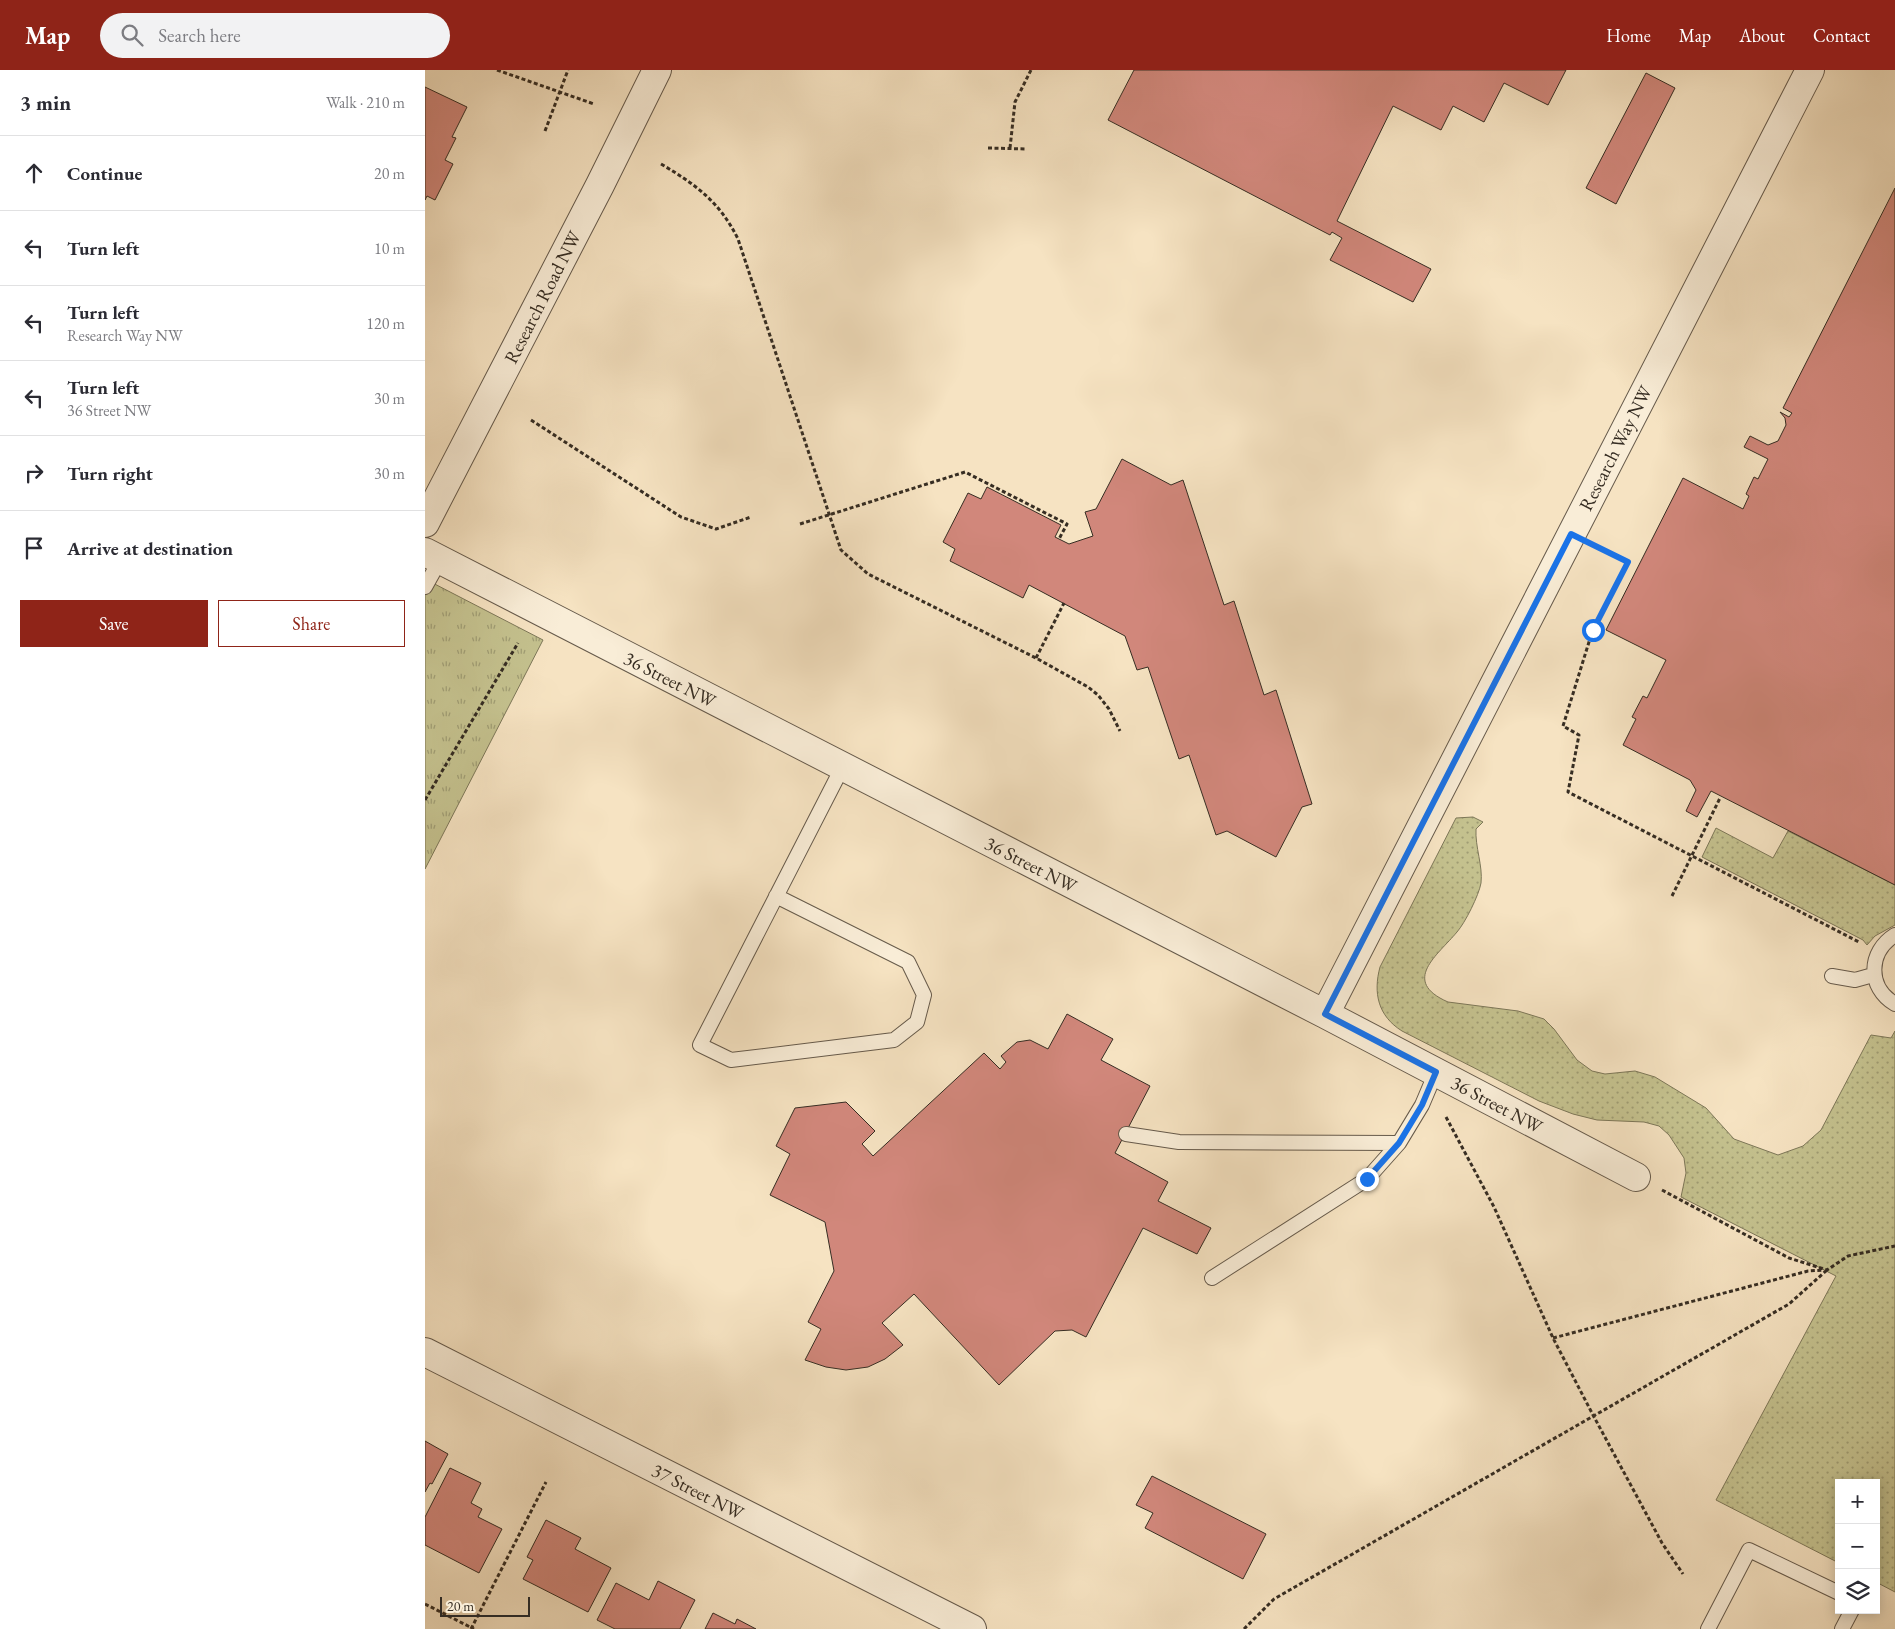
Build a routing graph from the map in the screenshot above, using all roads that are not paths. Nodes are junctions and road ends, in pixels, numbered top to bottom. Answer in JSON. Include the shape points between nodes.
{"nodes":[{"id":1,"x":657,"y":70,"type":"edge"},
{"id":2,"x":1810,"y":70,"type":"edge"},
{"id":3,"x":425,"y":523,"type":"edge"},
{"id":4,"x":433,"y":556,"type":"edge"},
{"id":5,"x":425,"y":587,"type":"edge"},
{"id":6,"x":842,"y":768,"type":"junction"},
{"id":7,"x":776,"y":896,"type":"junction"},
{"id":8,"x":1895,"y":935,"type":"edge"},
{"id":9,"x":1873,"y":975,"type":"junction"},
{"id":10,"x":1832,"y":976,"type":"dead end"},
{"id":11,"x":1895,"y":1004,"type":"edge"},
{"id":12,"x":1325,"y":1014,"type":"junction"},
{"id":13,"x":1436,"y":1072,"type":"junction"},
{"id":14,"x":1126,"y":1134,"type":"dead end"},
{"id":15,"x":1399,"y":1143,"type":"junction"},
{"id":16,"x":1636,"y":1176,"type":"road end"},
{"id":17,"x":1212,"y":1278,"type":"dead end"},
{"id":18,"x":425,"y":1352,"type":"edge"},
{"id":19,"x":1835,"y":1591,"type":"edge"},
{"id":20,"x":1850,"y":1614,"type":"edge"},
{"id":21,"x":972,"y":1629,"type":"edge"},
{"id":22,"x":1708,"y":1629,"type":"edge"},
{"id":23,"x":1842,"y":1629,"type":"edge"}],
"edges":[{"from":1,"to":3,"type":"street","name":"Research Road NW"},
{"from":2,"to":12,"type":"street","name":"Research Way NW"},
{"from":4,"to":5,"type":"lane"},
{"from":4,"to":6,"type":"street","name":"36 Street NW"},
{"from":6,"to":7,"type":"lane"},
{"from":6,"to":12,"type":"street","name":"36 Street NW"},
{"from":7,"to":7,"type":"lane","via":[[699,1045],[731,1060],[894,1040],[917,1022],[924,995],[908,962]]},
{"from":8,"to":9,"type":"lane","via":[[1878,951]]},
{"from":9,"to":10,"type":"lane","via":[[1855,980]]},
{"from":9,"to":11,"type":"lane","via":[[1884,996]]},
{"from":12,"to":13,"type":"street","name":"36 Street NW"},
{"from":13,"to":15,"type":"lane","via":[[1422,1105]]},
{"from":13,"to":16,"type":"street","name":"36 Street NW"},
{"from":14,"to":15,"type":"lane","via":[[1179,1142]]},
{"from":15,"to":17,"type":"lane","via":[[1367,1179]]},
{"from":18,"to":21,"type":"street","name":"37 Street NW"},
{"from":19,"to":22,"type":"lane","via":[[1749,1550]]},
{"from":20,"to":23,"type":"lane"}]}
